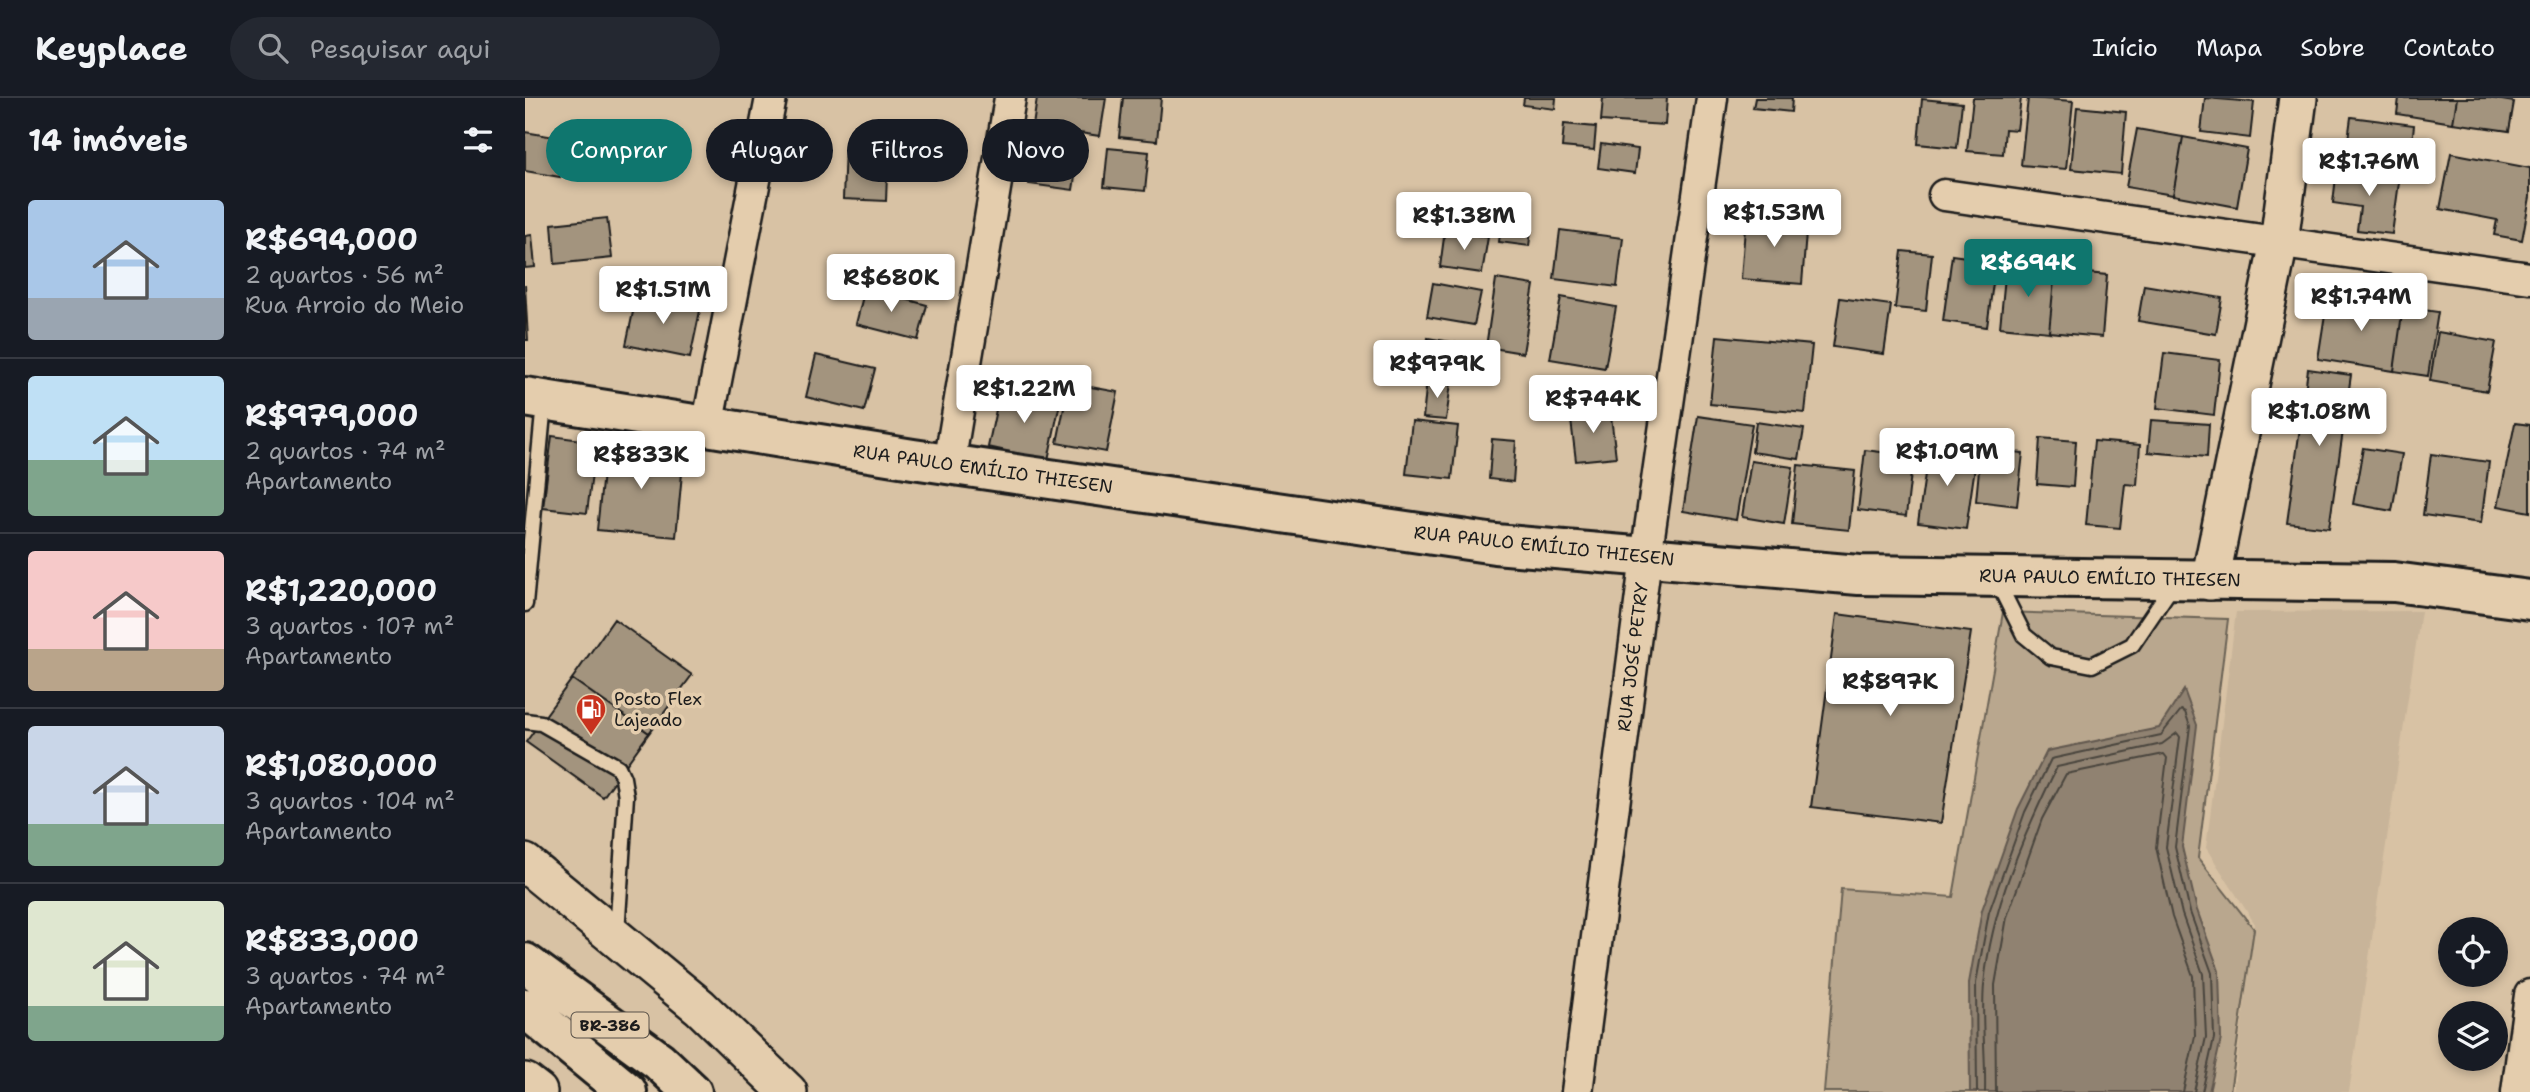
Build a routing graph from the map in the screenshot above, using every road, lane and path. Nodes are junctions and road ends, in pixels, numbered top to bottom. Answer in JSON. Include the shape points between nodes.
{"nodes":[{"id":1,"x":771,"y":98,"type":"edge"},
{"id":2,"x":1010,"y":98,"type":"edge"},
{"id":3,"x":1712,"y":98,"type":"edge"},
{"id":4,"x":2298,"y":98,"type":"edge"},
{"id":5,"x":1944,"y":195,"type":"dead end"},
{"id":6,"x":2279,"y":242,"type":"junction"},
{"id":7,"x":2530,"y":278,"type":"edge"},
{"id":8,"x":535,"y":399,"type":"edge"},
{"id":9,"x":707,"y":427,"type":"junction"},
{"id":10,"x":949,"y":465,"type":"junction"},
{"id":11,"x":1646,"y":557,"type":"junction"},
{"id":12,"x":1995,"y":576,"type":"junction"},
{"id":13,"x":2193,"y":580,"type":"junction"},
{"id":14,"x":2530,"y":600,"type":"edge"},
{"id":15,"x":525,"y":604,"type":"edge"},
{"id":16,"x":525,"y":721,"type":"edge"},
{"id":17,"x":525,"y":863,"type":"edge"},
{"id":18,"x":616,"y":937,"type":"junction"},
{"id":19,"x":525,"y":963,"type":"edge"},
{"id":20,"x":2530,"y":995,"type":"edge"},
{"id":21,"x":525,"y":1008,"type":"edge"},
{"id":22,"x":525,"y":1082,"type":"edge"},
{"id":23,"x":538,"y":1092,"type":"edge"},
{"id":24,"x":627,"y":1092,"type":"edge"},
{"id":25,"x":692,"y":1092,"type":"edge"},
{"id":26,"x":788,"y":1092,"type":"edge"},
{"id":27,"x":1577,"y":1092,"type":"edge"},
{"id":28,"x":2517,"y":1092,"type":"edge"}],
"edges":[{"from":1,"to":9,"type":"street"},
{"from":2,"to":10,"type":"street"},
{"from":3,"to":11,"type":"street","name":"RUA JOSÉ PETRY"},
{"from":4,"to":6,"type":"street"},
{"from":5,"to":6,"type":"street"},
{"from":6,"to":7,"type":"street"},
{"from":6,"to":13,"type":"street"},
{"from":8,"to":9,"type":"main road","name":"RUA PAULO EMÍLIO THIESEN"},
{"from":8,"to":15,"type":"lane"},
{"from":9,"to":10,"type":"main road","name":"RUA PAULO EMÍLIO THIESEN"},
{"from":10,"to":11,"type":"main road","name":"RUA PAULO EMÍLIO THIESEN","via":[[1495,544]]},
{"from":11,"to":12,"type":"main road","name":"RUA PAULO EMÍLIO THIESEN","via":[[1859,575]]},
{"from":11,"to":27,"type":"street","name":"RUA JOSÉ PETRY"},
{"from":12,"to":13,"type":"main road","name":"RUA PAULO EMÍLIO THIESEN"},
{"from":12,"to":13,"type":"lane","via":[[2024,635],[2051,657],[2092,665],[2131,645]]},
{"from":13,"to":14,"type":"main road","name":"RUA PAULO EMÍLIO THIESEN","via":[[2394,582]]},
{"from":16,"to":18,"type":"lane","via":[[541,723],[618,767],[623,778],[626,796]]},
{"from":17,"to":18,"type":"street"},
{"from":18,"to":26,"type":"street","via":[[700,1007]]},
{"from":19,"to":25,"type":"main road","number":"BR-386","via":[[659,1061]]},
{"from":20,"to":28,"type":"street"},
{"from":21,"to":24,"type":"main road","number":"BR-386"},
{"from":22,"to":23,"type":"street"}]}
